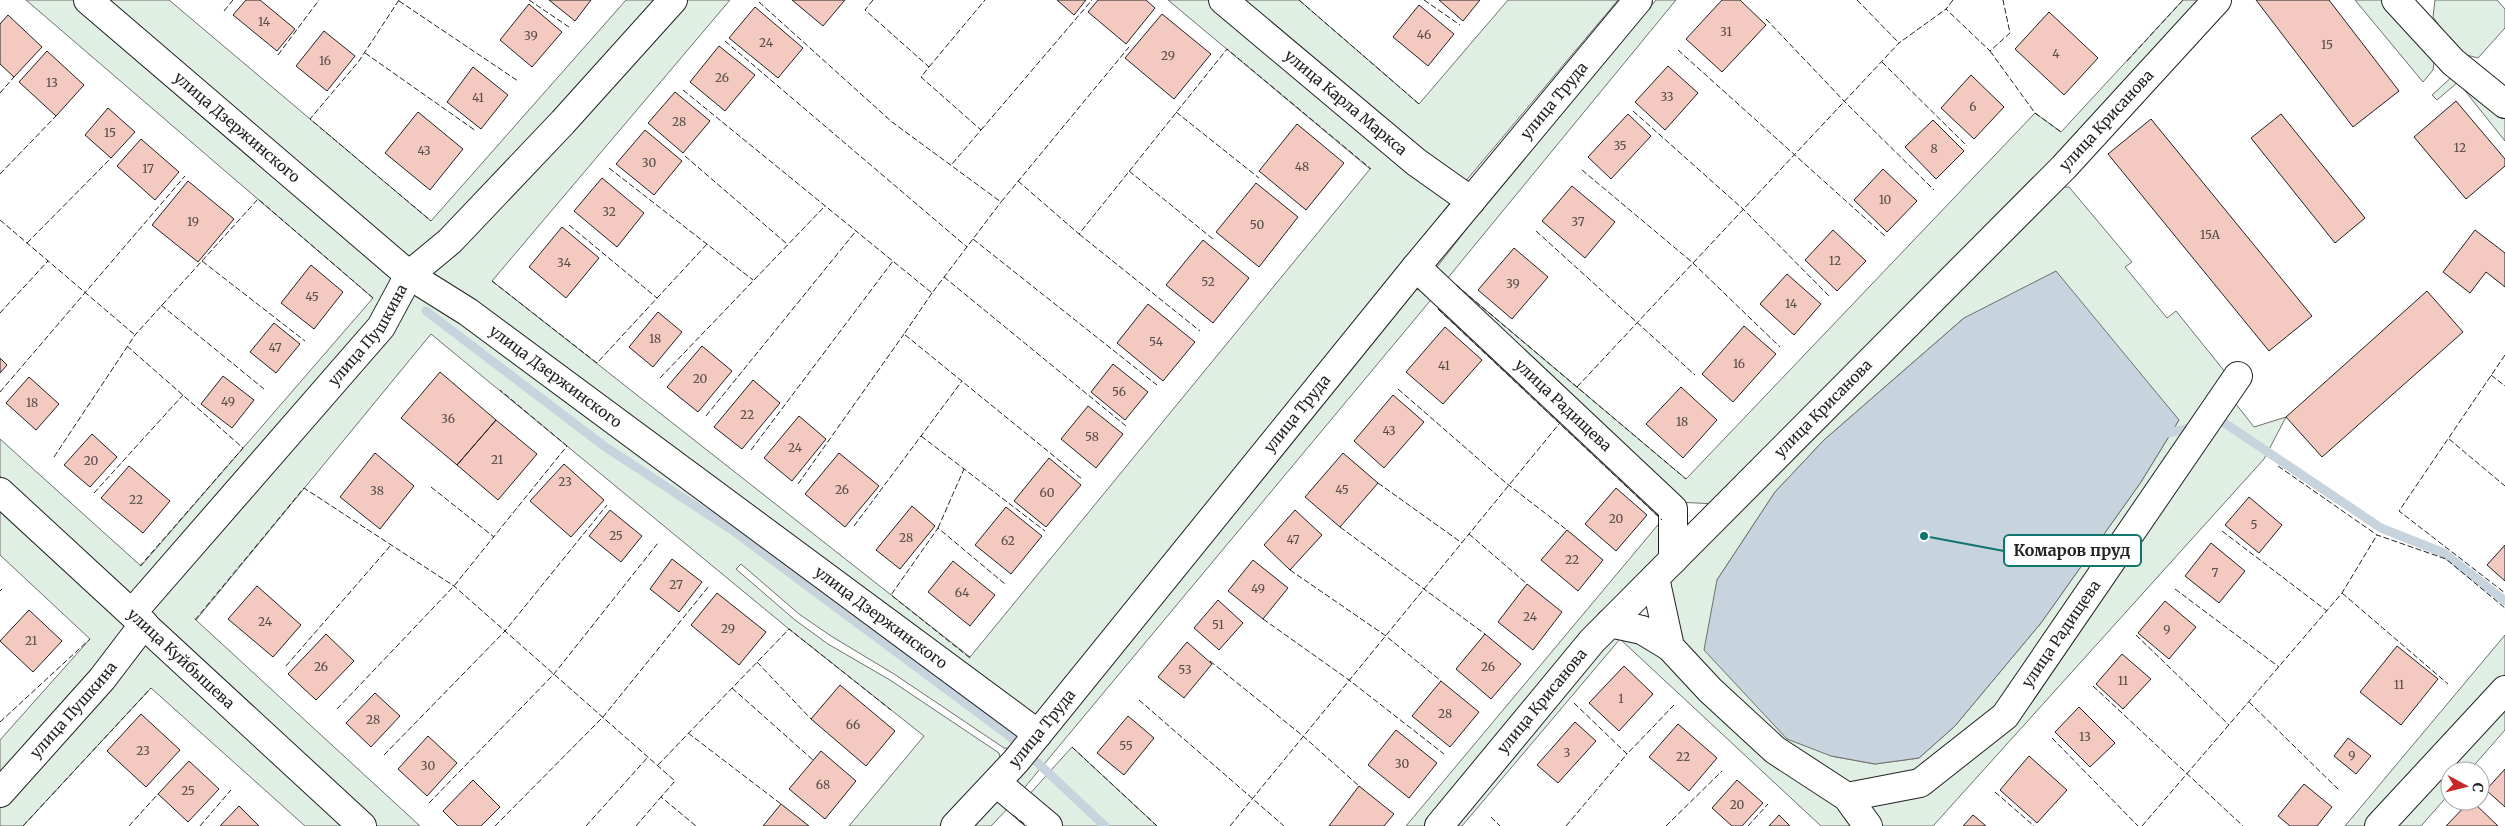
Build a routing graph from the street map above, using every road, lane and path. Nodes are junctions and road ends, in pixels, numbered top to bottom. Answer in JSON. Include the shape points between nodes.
{"nodes":[{"id":1,"x":88,"y":0,"type":"edge"},
{"id":2,"x":673,"y":0,"type":"edge"},
{"id":3,"x":1223,"y":0,"type":"edge"},
{"id":4,"x":1638,"y":0,"type":"edge"},
{"id":5,"x":2217,"y":0,"type":"edge"},
{"id":6,"x":2408,"y":5,"type":"edge"},
{"id":7,"x":2505,"y":104,"type":"edge"},
{"id":8,"x":1471,"y":201,"type":"junction"},
{"id":9,"x":1416,"y":267,"type":"junction"},
{"id":10,"x":409,"y":275,"type":"junction"},
{"id":11,"x":2238,"y":376,"type":"dead end"},
{"id":12,"x":0,"y":492,"type":"edge"},
{"id":13,"x":1673,"y":509,"type":"junction"},
{"id":14,"x":1718,"y":515,"type":"junction"},
{"id":15,"x":1664,"y":569,"type":"junction"},
{"id":16,"x":138,"y":618,"type":"junction"},
{"id":17,"x":1610,"y":623,"type":"junction"},
{"id":18,"x":1670,"y":647,"type":"junction"},
{"id":19,"x":2505,"y":690,"type":"edge"},
{"id":20,"x":1038,"y":734,"type":"junction"},
{"id":21,"x":997,"y":783,"type":"junction"},
{"id":22,"x":0,"y":793,"type":"edge"},
{"id":23,"x":1847,"y":797,"type":"junction"},
{"id":24,"x":362,"y":826,"type":"edge"},
{"id":25,"x":955,"y":826,"type":"edge"},
{"id":26,"x":1048,"y":826,"type":"edge"},
{"id":27,"x":1439,"y":826,"type":"edge"},
{"id":28,"x":1868,"y":826,"type":"edge"},
{"id":29,"x":2379,"y":826,"type":"edge"}],
"edges":[{"from":1,"to":10,"type":"street","name":"улица Дзержинского"},
{"from":2,"to":10,"type":"street","name":"улица Пушкина","via":[[450,241]]},
{"from":3,"to":8,"type":"street","name":"улица Карла Маркса","via":[[1416,162]]},
{"from":4,"to":8,"type":"street","name":"улица Труда"},
{"from":5,"to":14,"type":"street","name":"улица Крисанова","via":[[2064,167]]},
{"from":6,"to":7,"type":"street","via":[[2453,62]]},
{"from":8,"to":9,"type":"street","name":"улица Труда"},
{"from":9,"to":13,"type":"street","name":"улица Радищева"},
{"from":9,"to":20,"type":"street","name":"улица Труда"},
{"from":10,"to":16,"type":"street","name":"улица Пушкина","via":[[381,327]]},
{"from":10,"to":20,"type":"street","name":"улица Дзержинского","via":[[468,312]]},
{"from":11,"to":23,"type":"street","name":"улица Радищева","via":[[2005,716],[1920,783]]},
{"from":12,"to":16,"type":"street","name":"улица Куйбышева"},
{"from":13,"to":14,"type":"street"},
{"from":13,"to":15,"type":"street"},
{"from":14,"to":15,"type":"street","name":"улица Крисанова"},
{"from":15,"to":17,"type":"street","name":"улица Крисанова"},
{"from":15,"to":18,"type":"street"},
{"from":16,"to":22,"type":"street","name":"улица Пушкина","via":[[102,679]]},
{"from":16,"to":24,"type":"street","name":"улица Куйбышева"},
{"from":17,"to":18,"type":"street","via":[[1642,630]]},
{"from":17,"to":27,"type":"street","name":"улица Крисанова"},
{"from":18,"to":23,"type":"street","via":[[1710,690],[1775,750]]},
{"from":19,"to":29,"type":"street"},
{"from":20,"to":21,"type":"street","name":"улица Труда"},
{"from":21,"to":25,"type":"street","name":"улица Труда"},
{"from":21,"to":26,"type":"street"},
{"from":23,"to":28,"type":"street"}]}
